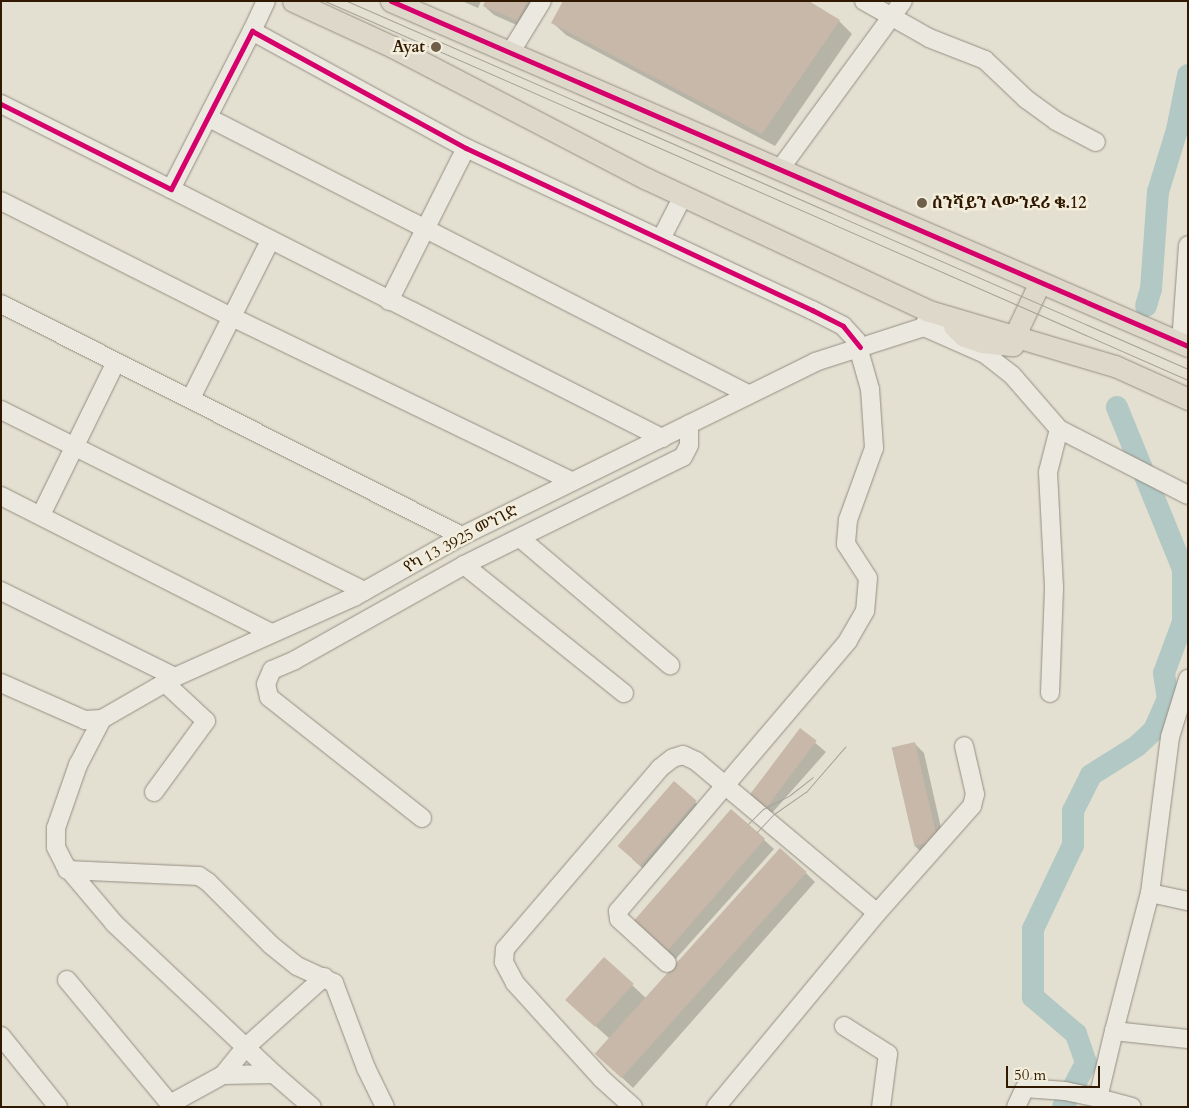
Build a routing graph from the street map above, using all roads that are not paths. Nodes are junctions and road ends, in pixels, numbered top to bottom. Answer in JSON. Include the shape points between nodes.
{"nodes":[{"id":1,"x":266,"y":1,"type":"edge"},
{"id":2,"x":293,"y":1,"type":"edge"},
{"id":3,"x":391,"y":1,"type":"edge"},
{"id":4,"x":542,"y":1,"type":"edge"},
{"id":5,"x":864,"y":1,"type":"edge"},
{"id":6,"x":903,"y":1,"type":"edge"},
{"id":7,"x":891,"y":15,"type":"junction"},
{"id":8,"x":252,"y":31,"type":"junction"},
{"id":9,"x":510,"y":53,"type":"junction"},
{"id":10,"x":1,"y":104,"type":"edge"},
{"id":11,"x":209,"y":118,"type":"junction"},
{"id":12,"x":1096,"y":142,"type":"dead end"},
{"id":13,"x":466,"y":148,"type":"junction"},
{"id":14,"x":780,"y":169,"type":"junction"},
{"id":15,"x":171,"y":189,"type":"junction"},
{"id":16,"x":683,"y":196,"type":"junction"},
{"id":17,"x":1,"y":201,"type":"edge"},
{"id":18,"x":424,"y":228,"type":"junction"},
{"id":19,"x":662,"y":237,"type":"junction"},
{"id":20,"x":270,"y":241,"type":"junction"},
{"id":21,"x":1188,"y":245,"type":"edge"},
{"id":22,"x":1039,"y":284,"type":"junction"},
{"id":23,"x":389,"y":301,"type":"junction"},
{"id":24,"x":1,"y":304,"type":"edge"},
{"id":25,"x":232,"y":317,"type":"junction"},
{"id":26,"x":931,"y":317,"type":"junction"},
{"id":27,"x":1024,"y":340,"type":"junction"},
{"id":28,"x":1184,"y":344,"type":"edge"},
{"id":29,"x":860,"y":347,"type":"junction"},
{"id":30,"x":116,"y":362,"type":"junction"},
{"id":31,"x":748,"y":394,"type":"junction"},
{"id":32,"x":191,"y":398,"type":"junction"},
{"id":33,"x":1188,"y":398,"type":"edge"},
{"id":34,"x":1,"y":410,"type":"edge"},
{"id":35,"x":689,"y":424,"type":"junction"},
{"id":36,"x":1059,"y":428,"type":"junction"},
{"id":37,"x":662,"y":438,"type":"junction"},
{"id":38,"x":74,"y":447,"type":"junction"},
{"id":39,"x":572,"y":482,"type":"junction"},
{"id":40,"x":1188,"y":495,"type":"edge"},
{"id":41,"x":1,"y":496,"type":"edge"},
{"id":42,"x":41,"y":515,"type":"junction"},
{"id":43,"x":462,"y":536,"type":"junction"},
{"id":44,"x":520,"y":538,"type":"junction"},
{"id":45,"x":464,"y":565,"type":"junction"},
{"id":46,"x":1,"y":591,"type":"edge"},
{"id":47,"x":359,"y":594,"type":"junction"},
{"id":48,"x":368,"y":618,"type":"junction"},
{"id":49,"x":272,"y":633,"type":"junction"},
{"id":50,"x":670,"y":665,"type":"dead end"},
{"id":51,"x":1188,"y":679,"type":"edge"},
{"id":52,"x":170,"y":680,"type":"junction"},
{"id":53,"x":1,"y":683,"type":"edge"},
{"id":54,"x":624,"y":693,"type":"dead end"},
{"id":55,"x":1050,"y":693,"type":"dead end"},
{"id":56,"x":102,"y":718,"type":"junction"},
{"id":57,"x":964,"y":746,"type":"dead end"},
{"id":58,"x":726,"y":783,"type":"junction"},
{"id":59,"x":154,"y":792,"type":"dead end"},
{"id":60,"x":422,"y":818,"type":"dead end"},
{"id":61,"x":67,"y":870,"type":"junction"},
{"id":62,"x":1150,"y":893,"type":"junction"},
{"id":63,"x":1188,"y":901,"type":"edge"},
{"id":64,"x":878,"y":913,"type":"junction"},
{"id":65,"x":667,"y":963,"type":"dead end"},
{"id":66,"x":324,"y":977,"type":"junction"},
{"id":67,"x":67,"y":980,"type":"dead end"},
{"id":68,"x":844,"y":1026,"type":"dead end"},
{"id":69,"x":1114,"y":1031,"type":"junction"},
{"id":70,"x":1,"y":1036,"type":"edge"},
{"id":71,"x":1188,"y":1038,"type":"edge"},
{"id":72,"x":246,"y":1047,"type":"junction"},
{"id":73,"x":274,"y":1074,"type":"junction"},
{"id":74,"x":223,"y":1075,"type":"junction"},
{"id":75,"x":1098,"y":1098,"type":"junction"},
{"id":76,"x":168,"y":1105,"type":"edge"},
{"id":77,"x":58,"y":1107,"type":"edge"},
{"id":78,"x":312,"y":1107,"type":"edge"},
{"id":79,"x":385,"y":1107,"type":"edge"},
{"id":80,"x":633,"y":1107,"type":"edge"},
{"id":81,"x":716,"y":1107,"type":"edge"},
{"id":82,"x":881,"y":1107,"type":"edge"},
{"id":83,"x":1016,"y":1107,"type":"edge"},
{"id":84,"x":1132,"y":1107,"type":"edge"}],
"edges":[{"from":1,"to":8,"type":"street"},
{"from":2,"to":16,"type":"main road","via":[[393,47]]},
{"from":3,"to":9,"type":"main road"},
{"from":4,"to":9,"type":"street"},
{"from":5,"to":7,"type":"street"},
{"from":6,"to":7,"type":"street"},
{"from":7,"to":12,"type":"street","via":[[929,38],[984,60],[1026,99],[1056,121]]},
{"from":7,"to":14,"type":"street"},
{"from":8,"to":11,"type":"street"},
{"from":8,"to":13,"type":"street"},
{"from":9,"to":14,"type":"main road"},
{"from":10,"to":15,"type":"street"},
{"from":11,"to":15,"type":"street"},
{"from":11,"to":18,"type":"street"},
{"from":13,"to":18,"type":"street"},
{"from":13,"to":19,"type":"street"},
{"from":14,"to":22,"type":"main road"},
{"from":15,"to":20,"type":"street"},
{"from":16,"to":19,"type":"street"},
{"from":16,"to":26,"type":"main road"},
{"from":17,"to":25,"type":"street"},
{"from":18,"to":23,"type":"street"},
{"from":18,"to":31,"type":"street"},
{"from":19,"to":29,"type":"street","via":[[843,326]]},
{"from":20,"to":23,"type":"street"},
{"from":20,"to":25,"type":"street"},
{"from":21,"to":28,"type":"street"},
{"from":22,"to":27,"type":"main road"},
{"from":22,"to":28,"type":"main road"},
{"from":23,"to":37,"type":"street"},
{"from":24,"to":30,"type":"street"},
{"from":25,"to":32,"type":"street"},
{"from":25,"to":39,"type":"street"},
{"from":26,"to":27,"type":"main road","via":[[964,336],[982,342],[1003,346]]},
{"from":26,"to":29,"type":"street","name":"የካ 13 3925 መንገድ"},
{"from":26,"to":36,"type":"street","via":[[1012,375]]},
{"from":27,"to":33,"type":"main road","via":[[1115,366]]},
{"from":29,"to":31,"type":"street","name":"የካ 13 3925 መንገድ","via":[[815,362]]},
{"from":29,"to":58,"type":"street","via":[[870,389],[874,448],[848,520],[846,544],[868,578],[865,611],[848,641]]},
{"from":30,"to":32,"type":"street"},
{"from":30,"to":38,"type":"street"},
{"from":31,"to":35,"type":"street","name":"የካ 13 3925 መንገድ"},
{"from":32,"to":43,"type":"street"},
{"from":34,"to":38,"type":"street"},
{"from":35,"to":37,"type":"street","name":"የካ 13 3925 መንገድ"},
{"from":35,"to":44,"type":"street","via":[[689,446],[683,457]]},
{"from":36,"to":40,"type":"street"},
{"from":36,"to":55,"type":"street","via":[[1048,472],[1054,587]]},
{"from":37,"to":39,"type":"street","name":"የካ 13 3925 መንገድ"},
{"from":38,"to":42,"type":"street"},
{"from":38,"to":47,"type":"street"},
{"from":39,"to":43,"type":"street","name":"የካ 13 3925 መንገድ"},
{"from":41,"to":42,"type":"street"},
{"from":42,"to":49,"type":"street"},
{"from":43,"to":47,"type":"street","name":"የካ 13 3925 መንገድ"},
{"from":44,"to":45,"type":"street"},
{"from":44,"to":50,"type":"street"},
{"from":45,"to":48,"type":"street"},
{"from":45,"to":54,"type":"street"},
{"from":46,"to":52,"type":"street"},
{"from":47,"to":48,"type":"street"},
{"from":47,"to":49,"type":"street","name":"የካ 13 3925 መንገድ"},
{"from":48,"to":60,"type":"street","via":[[272,670],[266,684],[269,697]]},
{"from":49,"to":52,"type":"street","name":"የካ 13 3925 መንገድ"},
{"from":51,"to":62,"type":"street","via":[[1170,737]]},
{"from":52,"to":56,"type":"street","name":"የካ 13 3925 መንገድ"},
{"from":52,"to":59,"type":"street","via":[[206,721]]},
{"from":53,"to":56,"type":"street","via":[[85,720]]},
{"from":56,"to":61,"type":"street","via":[[78,765],[56,828],[56,847]]},
{"from":57,"to":64,"type":"street","via":[[975,794],[972,806]]},
{"from":58,"to":64,"type":"street"},
{"from":58,"to":65,"type":"street","via":[[618,912],[619,919]]},
{"from":58,"to":80,"type":"street","via":[[696,761],[683,755],[673,758],[660,768],[505,949],[504,962],[515,983],[602,1079]]},
{"from":61,"to":66,"type":"street","via":[[199,876],[220,892],[271,945],[297,966]]},
{"from":61,"to":72,"type":"street","via":[[114,923]]},
{"from":62,"to":63,"type":"street"},
{"from":62,"to":69,"type":"street"},
{"from":64,"to":81,"type":"street"},
{"from":66,"to":72,"type":"street"},
{"from":66,"to":79,"type":"street","via":[[338,990],[363,1060]]},
{"from":67,"to":76,"type":"street"},
{"from":68,"to":82,"type":"street","via":[[888,1054]]},
{"from":69,"to":71,"type":"street"},
{"from":69,"to":75,"type":"street"},
{"from":70,"to":77,"type":"street"},
{"from":72,"to":73,"type":"street"},
{"from":72,"to":74,"type":"street"},
{"from":73,"to":74,"type":"street"},
{"from":73,"to":78,"type":"street"},
{"from":74,"to":76,"type":"street"},
{"from":75,"to":83,"type":"street","via":[[1026,1088]]},
{"from":75,"to":84,"type":"street"}]}
